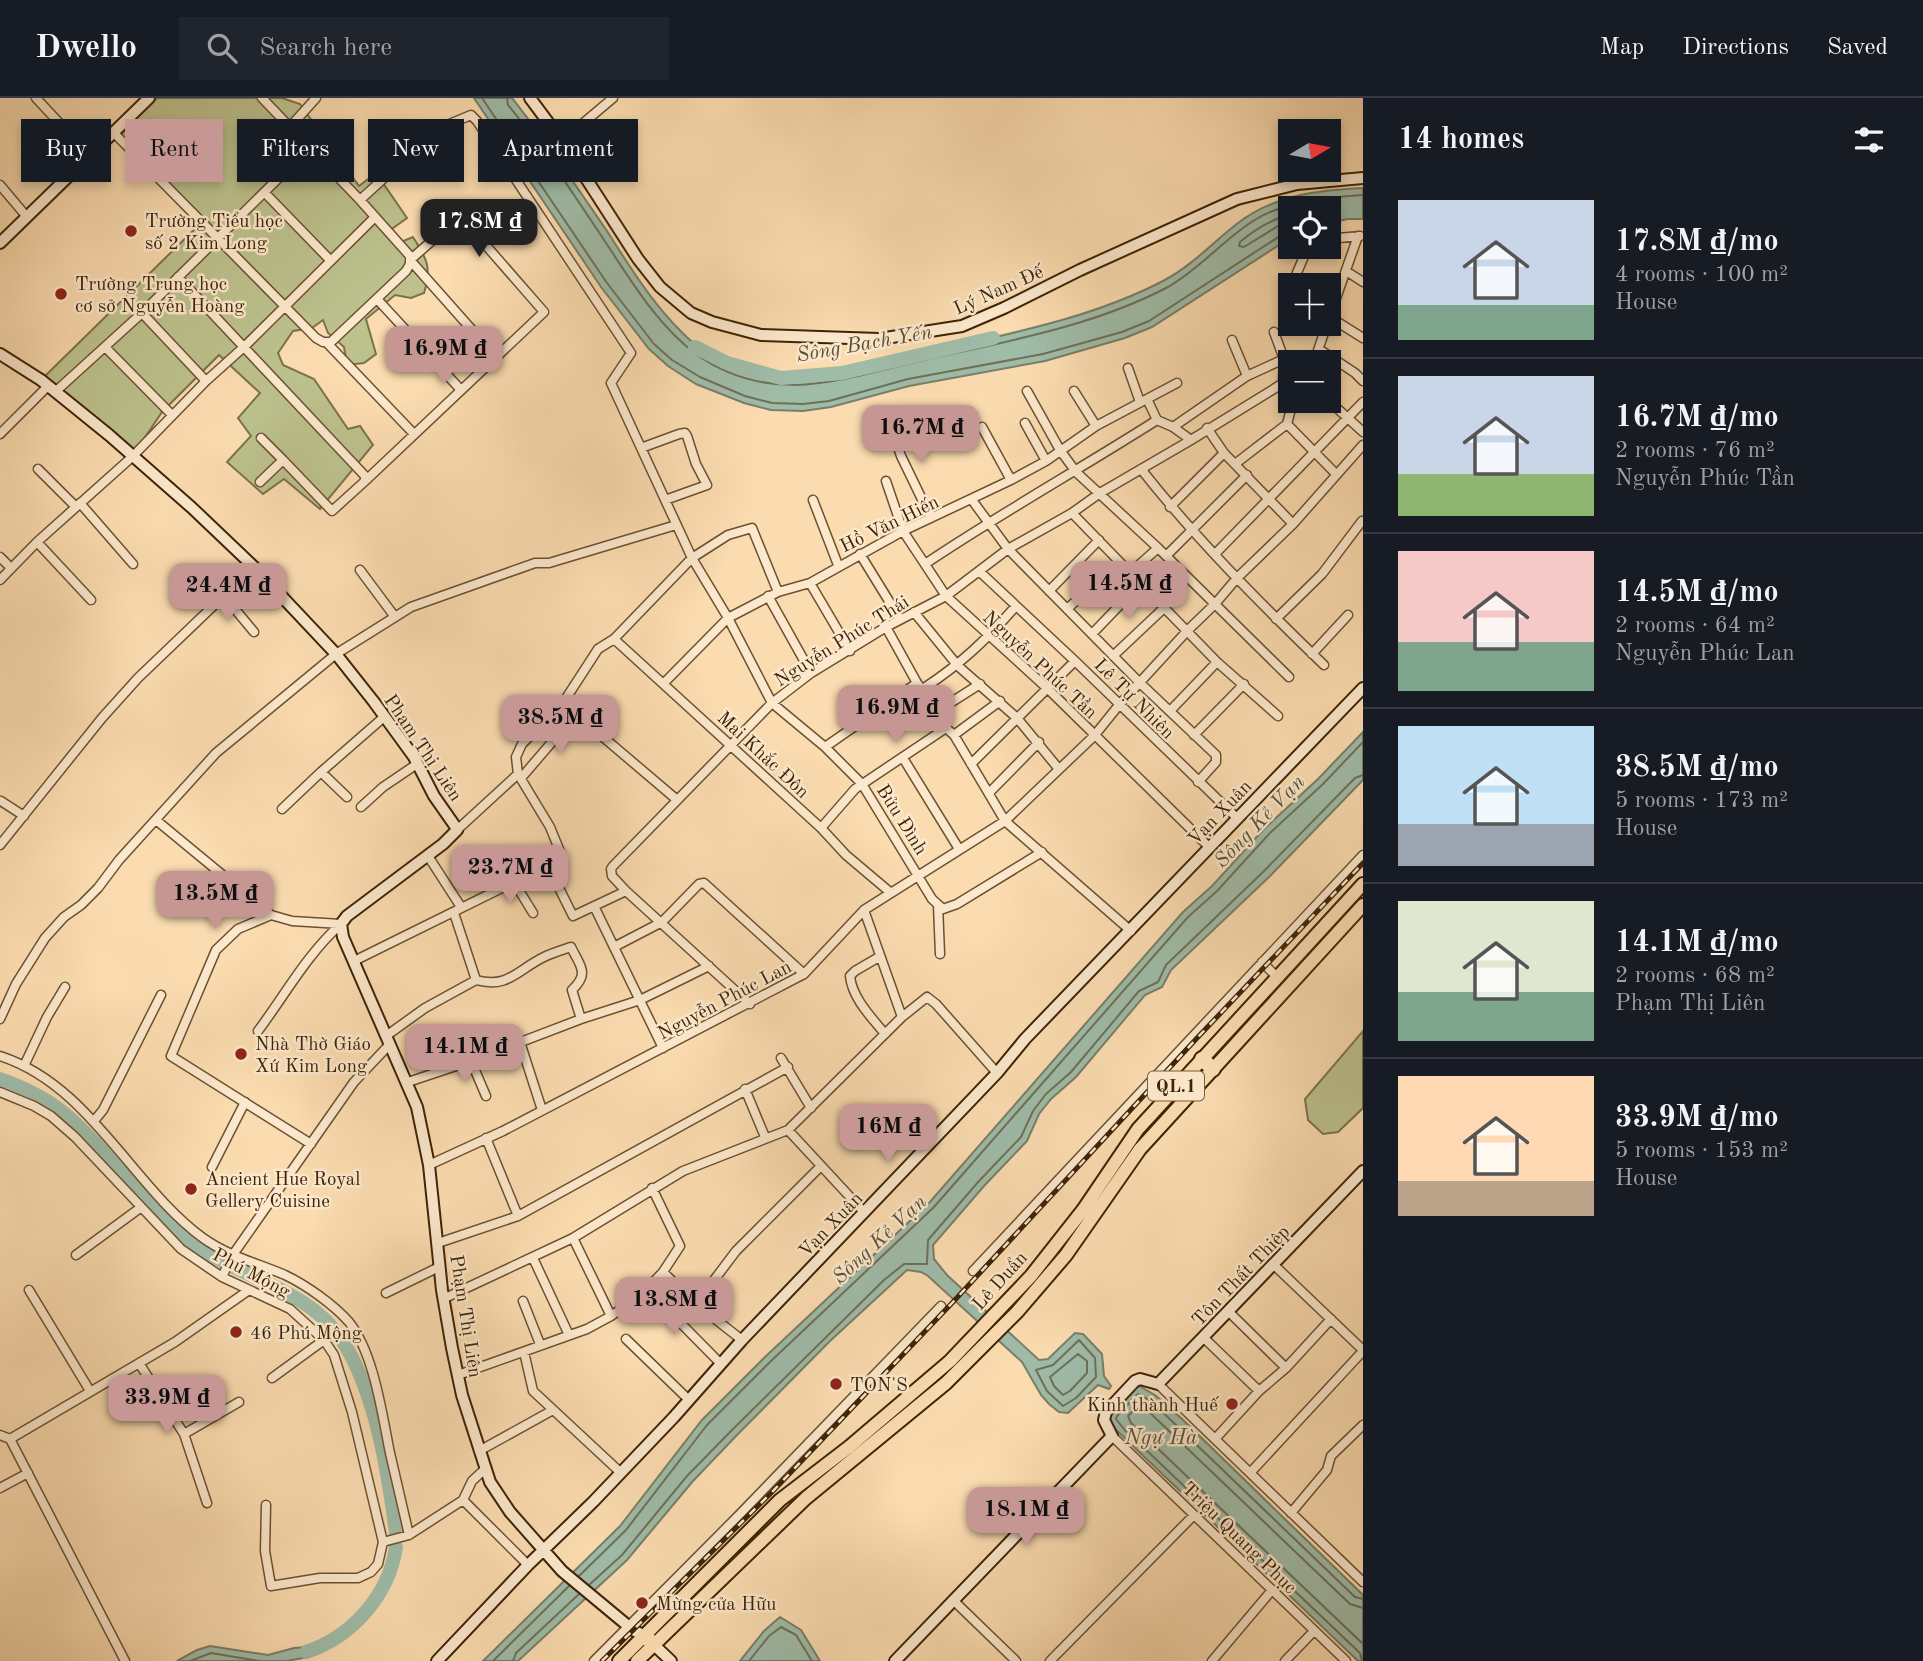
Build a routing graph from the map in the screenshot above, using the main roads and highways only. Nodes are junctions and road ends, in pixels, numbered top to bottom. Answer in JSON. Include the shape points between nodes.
{"nodes":[{"id":1,"x":1363,"y":884,"type":"edge"},
{"id":2,"x":1363,"y":905,"type":"edge"},
{"id":3,"x":1202,"y":1059,"type":"junction"},
{"id":4,"x":1213,"y":1069,"type":"junction"},
{"id":5,"x":796,"y":1487,"type":"junction"},
{"id":6,"x":806,"y":1498,"type":"junction"},
{"id":7,"x":649,"y":1640,"type":"junction"},
{"id":8,"x":619,"y":1661,"type":"edge"},
{"id":9,"x":637,"y":1661,"type":"edge"}],
"edges":[{"from":1,"to":3,"type":"main road","name":"Lê Duẩn","number":"QL.1"},
{"from":2,"to":4,"type":"main road","name":"Lê Duẩn","number":"QL.1"},
{"from":3,"to":4,"type":"highway"},
{"from":3,"to":5,"type":"main road","name":"Lê Duẩn","number":"QL.1","via":[[1138,1129],[1031,1276],[950,1361]]},
{"from":4,"to":6,"type":"main road","name":"Lê Duẩn","number":"QL.1","via":[[1140,1150],[1066,1255],[1017,1312],[946,1383]]},
{"from":5,"to":6,"type":"main road"},
{"from":5,"to":7,"type":"main road","name":"Lê Duẩn","number":"QL.1"},
{"from":6,"to":7,"type":"main road","name":"Lê Duẩn","number":"QL.1"},
{"from":7,"to":8,"type":"main road","name":"Lê Duẩn","number":"QL.1"},
{"from":7,"to":9,"type":"main road","name":"Lê Duẩn","number":"QL.1"}]}
